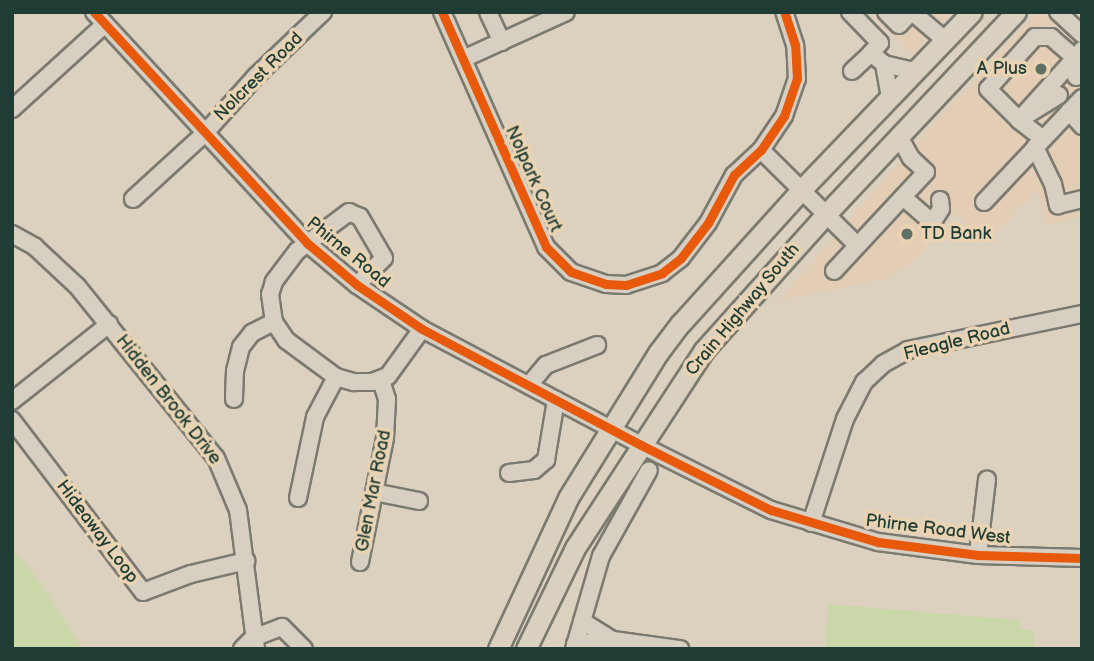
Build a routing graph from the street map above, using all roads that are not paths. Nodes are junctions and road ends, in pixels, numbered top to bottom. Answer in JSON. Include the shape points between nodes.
{"nodes":[{"id":1,"x":323,"y":12,"type":"edge"},
{"id":2,"x":442,"y":12,"type":"edge"},
{"id":3,"x":488,"y":12,"type":"edge"},
{"id":4,"x":566,"y":12,"type":"edge"},
{"id":5,"x":784,"y":12,"type":"edge"},
{"id":6,"x":850,"y":12,"type":"edge"},
{"id":7,"x":886,"y":12,"type":"edge"},
{"id":8,"x":911,"y":12,"type":"edge"},
{"id":9,"x":972,"y":12,"type":"edge"},
{"id":10,"x":1016,"y":12,"type":"edge"},
{"id":11,"x":1058,"y":12,"type":"edge"},
{"id":12,"x":99,"y":18,"type":"edge"},
{"id":13,"x":1082,"y":34,"type":"edge"},
{"id":14,"x":945,"y":40,"type":"junction"},
{"id":15,"x":502,"y":41,"type":"junction"},
{"id":16,"x":1078,"y":54,"type":"edge"},
{"id":17,"x":463,"y":59,"type":"junction"},
{"id":18,"x":877,"y":59,"type":"junction"},
{"id":19,"x":852,"y":71,"type":"dead end"},
{"id":20,"x":915,"y":71,"type":"junction"},
{"id":21,"x":1076,"y":77,"type":"dead end"},
{"id":22,"x":1059,"y":95,"type":"dead end"},
{"id":23,"x":890,"y":97,"type":"junction"},
{"id":24,"x":1082,"y":97,"type":"edge"},
{"id":25,"x":12,"y":109,"type":"edge"},
{"id":26,"x":1069,"y":111,"type":"junction"},
{"id":27,"x":1019,"y":120,"type":"junction"},
{"id":28,"x":1082,"y":126,"type":"edge"},
{"id":29,"x":205,"y":133,"type":"junction"},
{"id":30,"x":900,"y":136,"type":"junction"},
{"id":31,"x":1039,"y":143,"type":"junction"},
{"id":32,"x":761,"y":150,"type":"junction"},
{"id":33,"x":802,"y":189,"type":"junction"},
{"id":34,"x":930,"y":190,"type":"junction"},
{"id":35,"x":903,"y":197,"type":"junction"},
{"id":36,"x":1082,"y":198,"type":"edge"},
{"id":37,"x":133,"y":199,"type":"dead end"},
{"id":38,"x":984,"y":202,"type":"dead end"},
{"id":39,"x":827,"y":213,"type":"junction"},
{"id":40,"x":12,"y":234,"type":"edge"},
{"id":41,"x":307,"y":243,"type":"junction"},
{"id":42,"x":858,"y":245,"type":"junction"},
{"id":43,"x":834,"y":271,"type":"dead end"},
{"id":44,"x":357,"y":285,"type":"junction"},
{"id":45,"x":1082,"y":314,"type":"edge"},
{"id":46,"x":274,"y":322,"type":"junction"},
{"id":47,"x":110,"y":324,"type":"junction"},
{"id":48,"x":422,"y":329,"type":"junction"},
{"id":49,"x":597,"y":345,"type":"dead end"},
{"id":50,"x":336,"y":377,"type":"junction"},
{"id":51,"x":381,"y":380,"type":"junction"},
{"id":52,"x":528,"y":386,"type":"junction"},
{"id":53,"x":234,"y":399,"type":"dead end"},
{"id":54,"x":556,"y":400,"type":"junction"},
{"id":55,"x":12,"y":401,"type":"edge"},
{"id":56,"x":12,"y":420,"type":"edge"},
{"id":57,"x":611,"y":429,"type":"junction"},
{"id":58,"x":641,"y":445,"type":"junction"},
{"id":59,"x":649,"y":470,"type":"dead end"},
{"id":60,"x":509,"y":472,"type":"dead end"},
{"id":61,"x":987,"y":480,"type":"dead end"},
{"id":62,"x":374,"y":492,"type":"junction"},
{"id":63,"x":298,"y":498,"type":"dead end"},
{"id":64,"x":419,"y":501,"type":"dead end"},
{"id":65,"x":811,"y":523,"type":"junction"},
{"id":66,"x":575,"y":548,"type":"junction"},
{"id":67,"x":978,"y":555,"type":"junction"},
{"id":68,"x":601,"y":556,"type":"junction"},
{"id":69,"x":1082,"y":558,"type":"edge"},
{"id":70,"x":246,"y":561,"type":"junction"},
{"id":71,"x":360,"y":562,"type":"dead end"},
{"id":72,"x":582,"y":621,"type":"junction"},
{"id":73,"x":613,"y":640,"type":"junction"},
{"id":74,"x":251,"y":645,"type":"edge"},
{"id":75,"x":575,"y":647,"type":"edge"},
{"id":76,"x":304,"y":649,"type":"edge"},
{"id":77,"x":498,"y":649,"type":"edge"},
{"id":78,"x":526,"y":649,"type":"edge"},
{"id":79,"x":680,"y":649,"type":"edge"}],
"edges":[{"from":1,"to":29,"type":"street","name":"Nolcrest Road"},
{"from":2,"to":17,"type":"street","name":"Nolpark Court"},
{"from":3,"to":15,"type":"street"},
{"from":4,"to":15,"type":"street"},
{"from":5,"to":32,"type":"street","name":"Nolpark Court","via":[[795,45],[797,79],[783,116]]},
{"from":6,"to":18,"type":"street","via":[[880,43]]},
{"from":7,"to":8,"type":"street","via":[[899,25]]},
{"from":8,"to":14,"type":"street"},
{"from":9,"to":14,"type":"main road","name":"Crain Highway South"},
{"from":10,"to":30,"type":"main road","name":"Crain Highway South"},
{"from":11,"to":13,"type":"street"},
{"from":12,"to":25,"type":"street"},
{"from":12,"to":29,"type":"street","name":"Phirne Road"},
{"from":14,"to":20,"type":"main road","name":"Crain Highway South"},
{"from":15,"to":17,"type":"street"},
{"from":16,"to":21,"type":"street"},
{"from":16,"to":27,"type":"street"},
{"from":16,"to":27,"type":"street","via":[[1051,37],[1035,37],[995,81],[988,89]]},
{"from":17,"to":32,"type":"street","name":"Nolpark Court","via":[[546,247],[565,268],[587,279],[626,285],[662,273],[701,234],[734,175]]},
{"from":18,"to":19,"type":"street"},
{"from":18,"to":20,"type":"street"},
{"from":18,"to":23,"type":"street"},
{"from":20,"to":23,"type":"main road","name":"Crain Highway South"},
{"from":22,"to":27,"type":"street"},
{"from":23,"to":33,"type":"main road","name":"Crain Highway South"},
{"from":24,"to":26,"type":"street"},
{"from":26,"to":28,"type":"street"},
{"from":26,"to":31,"type":"street"},
{"from":27,"to":31,"type":"street"},
{"from":29,"to":37,"type":"street","name":"Nolcrest Road"},
{"from":29,"to":41,"type":"street","name":"Phirne Road"},
{"from":30,"to":34,"type":"street","via":[[911,158],[926,172]]},
{"from":30,"to":39,"type":"main road","name":"Crain Highway South"},
{"from":31,"to":36,"type":"street","via":[[1058,205]]},
{"from":31,"to":38,"type":"street"},
{"from":32,"to":33,"type":"street"},
{"from":33,"to":39,"type":"street"},
{"from":33,"to":57,"type":"main road","name":"Crain Highway South","via":[[681,323]]},
{"from":34,"to":35,"type":"street"},
{"from":34,"to":35,"type":"street","via":[[941,209],[934,220]]},
{"from":35,"to":42,"type":"street"},
{"from":39,"to":42,"type":"street"},
{"from":39,"to":58,"type":"main road","name":"Crain Highway South","via":[[704,350]]},
{"from":40,"to":47,"type":"street","name":"Hidden Brook Drive","via":[[57,265]]},
{"from":41,"to":44,"type":"street","name":"Phirne Road"},
{"from":41,"to":44,"type":"street","via":[[349,212],[360,217],[384,258]]},
{"from":41,"to":46,"type":"street","via":[[274,282],[270,294]]},
{"from":42,"to":43,"type":"street"},
{"from":44,"to":48,"type":"street","name":"Phirne Road"},
{"from":45,"to":65,"type":"street","name":"Fleagle Road","via":[[908,350],[883,364],[864,382],[845,419]]},
{"from":46,"to":50,"type":"street","via":[[286,340]]},
{"from":46,"to":53,"type":"street","via":[[252,333],[241,347]]},
{"from":47,"to":55,"type":"street"},
{"from":47,"to":70,"type":"street","name":"Hidden Brook Drive","via":[[216,458],[238,510]]},
{"from":48,"to":51,"type":"street","via":[[395,369]]},
{"from":48,"to":52,"type":"street","name":"Phirne Road"},
{"from":49,"to":52,"type":"street","via":[[546,365]]},
{"from":50,"to":51,"type":"street","via":[[354,382]]},
{"from":50,"to":63,"type":"street","via":[[315,417]]},
{"from":51,"to":62,"type":"street","name":"Glen Mar Road","via":[[388,417]]},
{"from":52,"to":54,"type":"street","name":"Phirne Road"},
{"from":54,"to":57,"type":"street","name":"Phirne Road"},
{"from":54,"to":60,"type":"street","via":[[546,460],[534,470]]},
{"from":56,"to":70,"type":"street","name":"Hideaway Loop","via":[[143,592]]},
{"from":57,"to":58,"type":"street","name":"Phirne Road"},
{"from":57,"to":77,"type":"main road","name":"Crain Highway South","via":[[568,498]]},
{"from":58,"to":65,"type":"street","name":"Phirne Road West","via":[[771,510]]},
{"from":58,"to":66,"type":"main road","name":"Crain Highway South"},
{"from":59,"to":68,"type":"street"},
{"from":61,"to":67,"type":"street"},
{"from":62,"to":64,"type":"street"},
{"from":62,"to":71,"type":"street","name":"Glen Mar Road"},
{"from":65,"to":67,"type":"street","name":"Phirne Road West","via":[[878,542]]},
{"from":66,"to":68,"type":"street"},
{"from":66,"to":78,"type":"main road","name":"Crain Highway South"},
{"from":67,"to":69,"type":"street","name":"Phirne Road West"},
{"from":68,"to":72,"type":"street"},
{"from":70,"to":74,"type":"street","name":"Hidden Brook Drive"},
{"from":72,"to":73,"type":"street"},
{"from":72,"to":75,"type":"street"},
{"from":73,"to":75,"type":"street"},
{"from":73,"to":79,"type":"street"},
{"from":74,"to":76,"type":"street","via":[[282,627]]}]}
